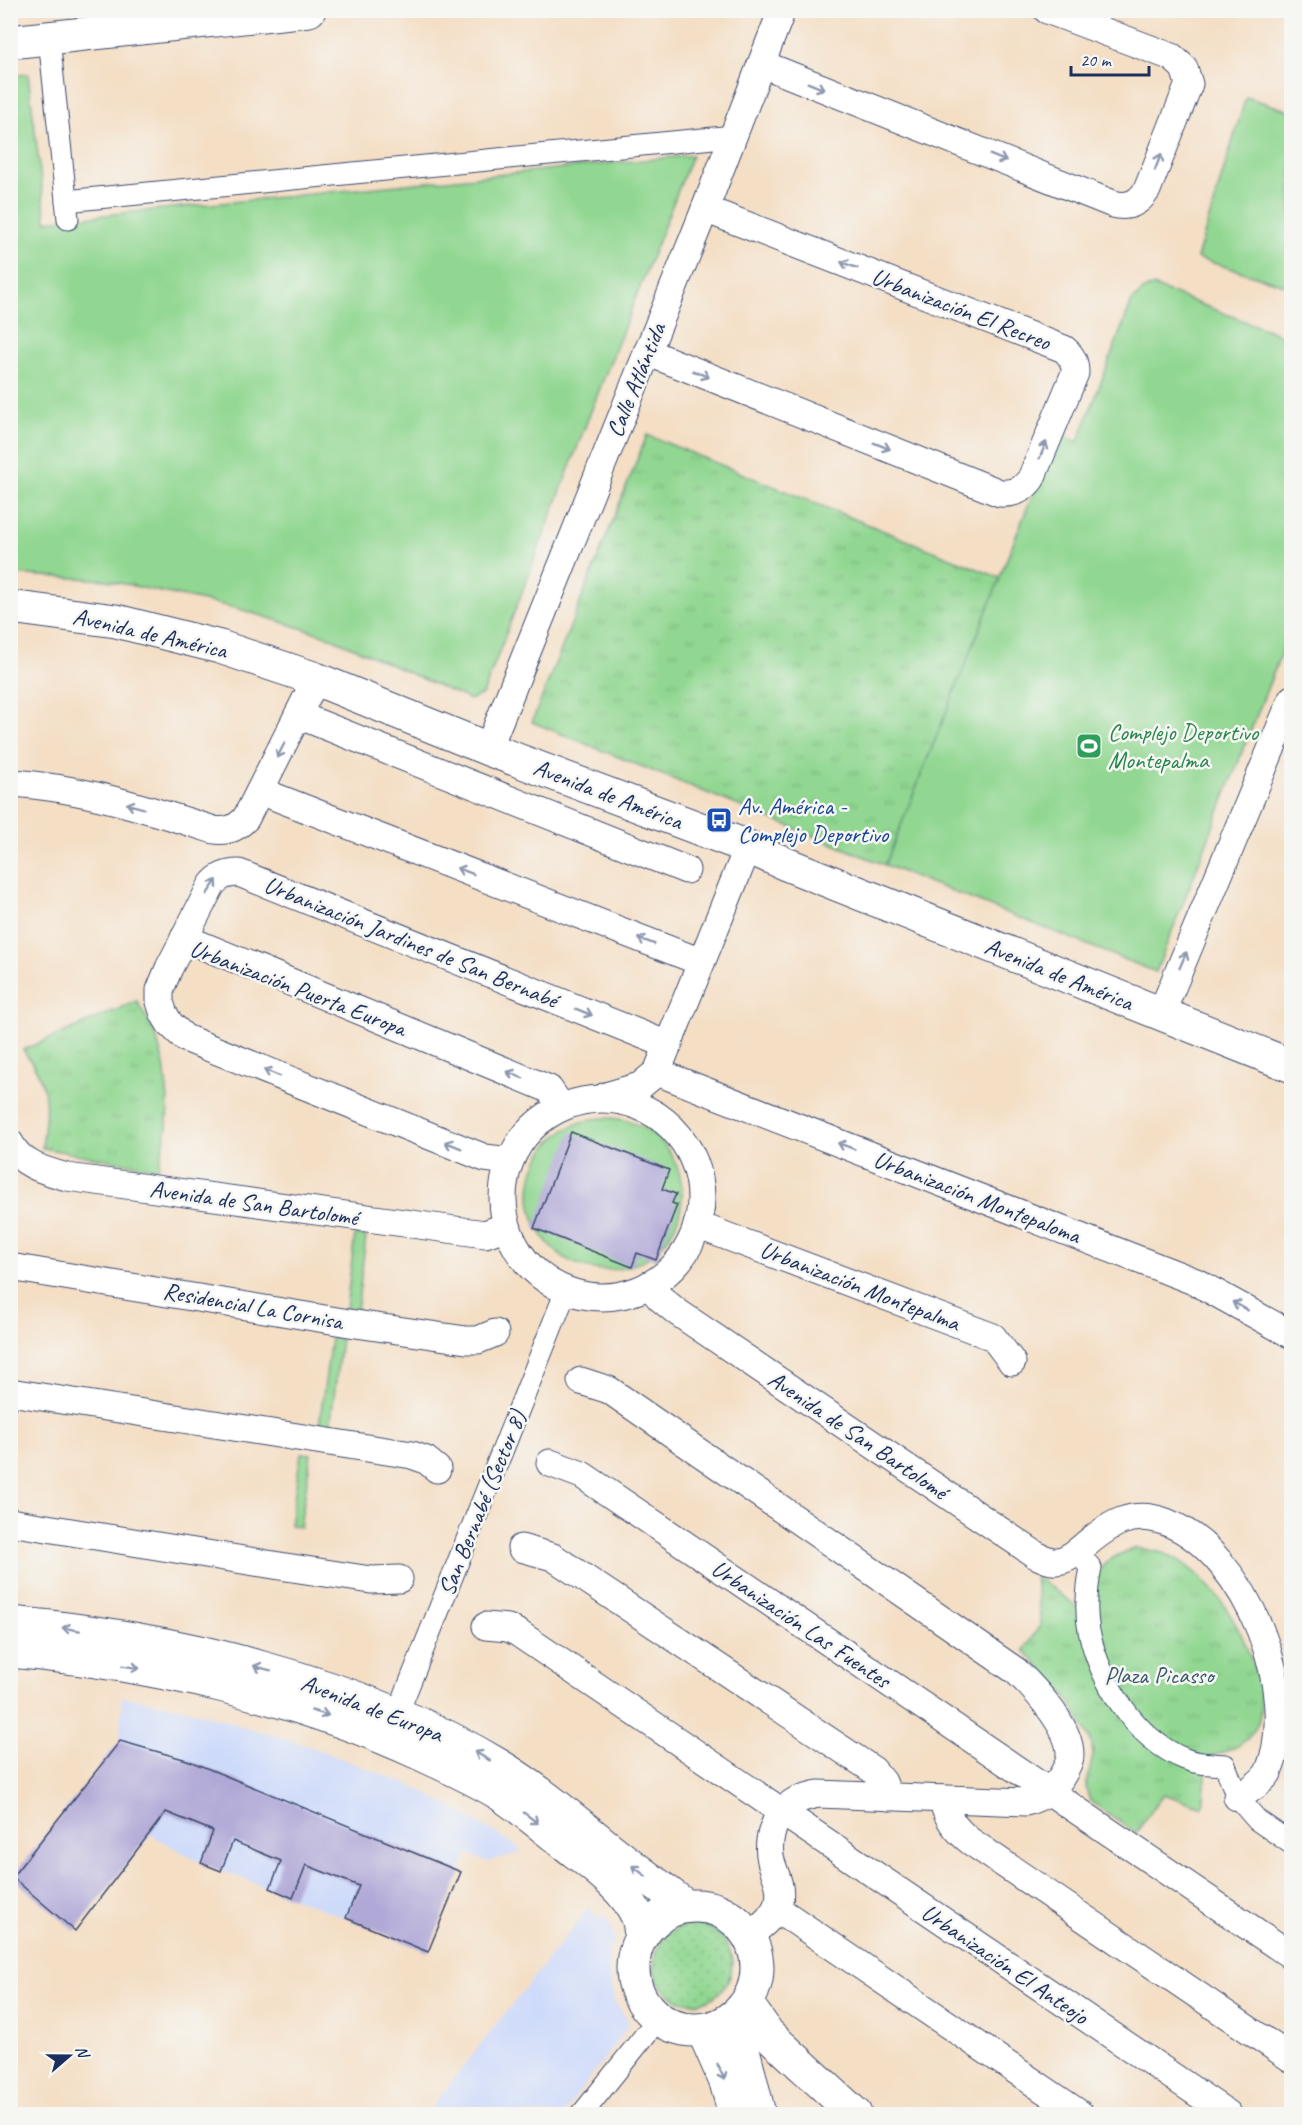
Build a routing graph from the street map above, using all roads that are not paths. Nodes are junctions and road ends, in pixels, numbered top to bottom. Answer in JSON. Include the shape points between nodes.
{"nodes":[{"id":1,"x":309,"y":10,"type":"edge"},
{"id":2,"x":782,"y":10,"type":"edge"},
{"id":3,"x":1047,"y":10,"type":"edge"},
{"id":4,"x":49,"y":38,"type":"junction"},
{"id":5,"x":10,"y":42,"type":"edge"},
{"id":6,"x":762,"y":64,"type":"junction"},
{"id":7,"x":734,"y":136,"type":"junction"},
{"id":8,"x":705,"y":209,"type":"junction"},
{"id":9,"x":646,"y":352,"type":"junction"},
{"id":10,"x":10,"y":607,"type":"edge"},
{"id":11,"x":316,"y":679,"type":"junction"},
{"id":12,"x":1292,"y":699,"type":"edge"},
{"id":13,"x":298,"y":715,"type":"junction"},
{"id":14,"x":1292,"y":748,"type":"edge"},
{"id":15,"x":488,"y":749,"type":"junction"},
{"id":16,"x":1267,"y":759,"type":"junction"},
{"id":17,"x":10,"y":783,"type":"edge"},
{"id":18,"x":260,"y":791,"type":"junction"},
{"id":19,"x":748,"y":848,"type":"junction"},
{"id":20,"x":686,"y":870,"type":"dead end"},
{"id":21,"x":184,"y":938,"type":"junction"},
{"id":22,"x":701,"y":962,"type":"junction"},
{"id":23,"x":1161,"y":1014,"type":"junction"},
{"id":24,"x":668,"y":1045,"type":"junction"},
{"id":25,"x":1292,"y":1066,"type":"edge"},
{"id":26,"x":657,"y":1072,"type":"junction"},
{"id":27,"x":600,"y":1098,"type":"junction"},
{"id":28,"x":561,"y":1106,"type":"junction"},
{"id":29,"x":683,"y":1140,"type":"junction"},
{"id":30,"x":10,"y":1143,"type":"edge"},
{"id":31,"x":509,"y":1161,"type":"junction"},
{"id":32,"x":697,"y":1225,"type":"junction"},
{"id":33,"x":507,"y":1226,"type":"junction"},
{"id":34,"x":10,"y":1267,"type":"edge"},
{"id":35,"x":649,"y":1285,"type":"junction"},
{"id":36,"x":566,"y":1291,"type":"junction"},
{"id":37,"x":495,"y":1333,"type":"dead end"},
{"id":38,"x":1292,"y":1335,"type":"edge"},
{"id":39,"x":1012,"y":1362,"type":"dead end"},
{"id":40,"x":581,"y":1381,"type":"dead end"},
{"id":41,"x":10,"y":1392,"type":"edge"},
{"id":42,"x":550,"y":1463,"type":"dead end"},
{"id":43,"x":437,"y":1469,"type":"dead end"},
{"id":44,"x":10,"y":1522,"type":"edge"},
{"id":45,"x":521,"y":1548,"type":"dead end"},
{"id":46,"x":1077,"y":1552,"type":"junction"},
{"id":47,"x":399,"y":1579,"type":"dead end"},
{"id":48,"x":10,"y":1623,"type":"edge"},
{"id":49,"x":486,"y":1626,"type":"dead end"},
{"id":50,"x":10,"y":1651,"type":"edge"},
{"id":51,"x":397,"y":1715,"type":"junction"},
{"id":52,"x":1048,"y":1792,"type":"junction"},
{"id":53,"x":889,"y":1797,"type":"junction"},
{"id":54,"x":1237,"y":1797,"type":"junction"},
{"id":55,"x":942,"y":1799,"type":"junction"},
{"id":56,"x":782,"y":1813,"type":"junction"},
{"id":57,"x":1292,"y":1844,"type":"edge"},
{"id":58,"x":686,"y":1906,"type":"junction"},
{"id":59,"x":776,"y":1908,"type":"junction"},
{"id":60,"x":641,"y":1936,"type":"junction"},
{"id":61,"x":749,"y":1936,"type":"junction"},
{"id":62,"x":1292,"y":1956,"type":"edge"},
{"id":63,"x":741,"y":2010,"type":"junction"},
{"id":64,"x":658,"y":2019,"type":"junction"},
{"id":65,"x":703,"y":2030,"type":"junction"},
{"id":66,"x":1292,"y":2059,"type":"edge"},
{"id":67,"x":815,"y":2079,"type":"junction"},
{"id":68,"x":750,"y":2109,"type":"edge"},
{"id":69,"x":582,"y":2115,"type":"edge"},
{"id":70,"x":855,"y":2115,"type":"edge"},
{"id":71,"x":1080,"y":2115,"type":"edge"},
{"id":72,"x":1228,"y":2115,"type":"edge"}],
"edges":[{"from":1,"to":4,"type":"street"},
{"from":2,"to":6,"type":"street","name":"Calle Atlántida"},
{"from":6,"to":3,"type":"street","one_way":true,"via":[[1113,204],[1136,203],[1147,190],[1189,84],[1184,68],[1172,57]]},
{"from":4,"to":5,"type":"street"},
{"from":4,"to":7,"type":"street","via":[[67,210]]},
{"from":6,"to":7,"type":"street","name":"Calle Atlántida"},
{"from":7,"to":8,"type":"street","name":"Calle Atlántida"},
{"from":8,"to":9,"type":"street","name":"Calle Atlántida"},
{"from":9,"to":8,"type":"street","name":"Urbanización El Recreo","one_way":true,"via":[[1009,494],[1031,479],[1075,373],[1073,359],[1064,349]]},
{"from":9,"to":15,"type":"street","name":"Calle Atlántida"},
{"from":10,"to":11,"type":"street","name":"Avenida de América","via":[[116,621],[220,647]]},
{"from":11,"to":13,"type":"street"},
{"from":11,"to":15,"type":"street","name":"Avenida de América"},
{"from":12,"to":16,"type":"street"},
{"from":13,"to":18,"type":"street","one_way":true},
{"from":13,"to":20,"type":"street"},
{"from":14,"to":16,"type":"street"},
{"from":15,"to":19,"type":"street","name":"Avenida de América"},
{"from":23,"to":16,"type":"street","one_way":true},
{"from":18,"to":17,"type":"street","one_way":true,"via":[[240,825],[223,831],[133,805],[37,784]]},
{"from":22,"to":18,"type":"street","one_way":true},
{"from":19,"to":22,"type":"street"},
{"from":19,"to":23,"type":"street","name":"Avenida de América"},
{"from":21,"to":24,"type":"street","name":"Urbanización Jardines de San Bernabé","one_way":true,"via":[[216,880],[239,873]]},
{"from":28,"to":21,"type":"street","name":"Urbanización Puerta Europa","one_way":true,"via":[[549,1089]]},
{"from":31,"to":21,"type":"street","name":"Urbanización Puerta Europa","one_way":true,"via":[[485,1158],[185,1038],[170,1024],[160,1002],[160,990]]},
{"from":22,"to":24,"type":"street"},
{"from":23,"to":25,"type":"street","name":"Avenida de América"},
{"from":24,"to":26,"type":"street"},
{"from":26,"to":27,"type":"street","via":[[640,1086]]},
{"from":26,"to":29,"type":"street","via":[[669,1112]]},
{"from":38,"to":26,"type":"street","name":"Urbanización Montepaloma","one_way":true,"via":[[1196,1282]]},
{"from":27,"to":28,"type":"street"},
{"from":27,"to":29,"type":"street","via":[[619,1099],[646,1109]]},
{"from":28,"to":31,"type":"street","via":[[530,1128]]},
{"from":29,"to":32,"type":"street","via":[[699,1176]]},
{"from":30,"to":33,"type":"street","name":"Avenida de San Bartolomé","via":[[22,1159],[67,1177],[485,1234]]},
{"from":31,"to":33,"type":"street","via":[[502,1200]]},
{"from":32,"to":35,"type":"street","via":[[674,1267]]},
{"from":32,"to":39,"type":"street","name":"Urbanización Montepalma","via":[[993,1337]]},
{"from":33,"to":36,"type":"street","via":[[520,1255],[533,1270]]},
{"from":34,"to":37,"type":"street","name":"Residencial La Cornisa","via":[[466,1340]]},
{"from":35,"to":36,"type":"street","via":[[604,1298]]},
{"from":35,"to":46,"type":"street","name":"Avenida de San Bartolomé","via":[[677,1312],[1036,1556],[1057,1561]]},
{"from":36,"to":51,"type":"street","name":"San Bernabé (Sector 8)"},
{"from":40,"to":52,"type":"street","via":[[609,1390],[1016,1671],[1052,1710],[1068,1744],[1070,1760]]},
{"from":41,"to":43,"type":"street","via":[[412,1455]]},
{"from":42,"to":52,"type":"street","name":"Urbanización Las Fuentes","via":[[582,1475]]},
{"from":44,"to":47,"type":"street","via":[[371,1580]]},
{"from":45,"to":53,"type":"street","via":[[553,1557],[873,1770]]},
{"from":46,"to":54,"type":"street","via":[[1091,1568],[1089,1630],[1114,1692],[1134,1722],[1157,1743],[1185,1759],[1225,1764]]},
{"from":46,"to":54,"type":"street","name":"Avenida de San Bartolomé","via":[[1118,1521],[1137,1517],[1166,1522],[1211,1551],[1256,1605],[1278,1658],[1287,1697],[1286,1726],[1280,1753],[1268,1774]]},
{"from":51,"to":48,"type":"street","name":"Avenida de Europa","one_way":true,"via":[[265,1668],[202,1653],[64,1628]]},
{"from":49,"to":56,"type":"street","via":[[508,1628],[518,1634]]},
{"from":50,"to":60,"type":"street","name":"Avenida de Europa","one_way":true,"via":[[185,1676],[331,1717],[397,1743],[501,1795],[575,1852],[622,1893],[639,1918]]},
{"from":58,"to":51,"type":"street","name":"Avenida de Europa","one_way":true,"via":[[502,1767],[453,1739]]},
{"from":52,"to":55,"type":"street","via":[[1026,1802]]},
{"from":52,"to":62,"type":"street"},
{"from":53,"to":55,"type":"street"},
{"from":53,"to":56,"type":"street","via":[[818,1794],[791,1803]]},
{"from":54,"to":57,"type":"street","via":[[1257,1820]]},
{"from":55,"to":66,"type":"street","via":[[956,1830],[970,1841]]},
{"from":56,"to":59,"type":"street","via":[[772,1830],[770,1845],[780,1887]]},
{"from":56,"to":72,"type":"street","name":"Urbanización El Anteojo"},
{"from":58,"to":60,"type":"street","via":[[668,1911]]},
{"from":58,"to":61,"type":"street","via":[[722,1911]]},
{"from":59,"to":61,"type":"street"},
{"from":59,"to":71,"type":"street"},
{"from":60,"to":64,"type":"street","via":[[634,1953],[636,1989]]},
{"from":61,"to":63,"type":"street","via":[[758,1970],[755,1988]]},
{"from":63,"to":65,"type":"street","via":[[720,2026]]},
{"from":63,"to":67,"type":"street"},
{"from":63,"to":68,"type":"street"},
{"from":64,"to":65,"type":"street","via":[[687,2030]]},
{"from":64,"to":69,"type":"street"},
{"from":65,"to":68,"type":"street","one_way":true,"via":[[726,2082]]},
{"from":67,"to":68,"type":"street","via":[[796,2070],[781,2071],[763,2081]]},
{"from":67,"to":70,"type":"street"}]}
